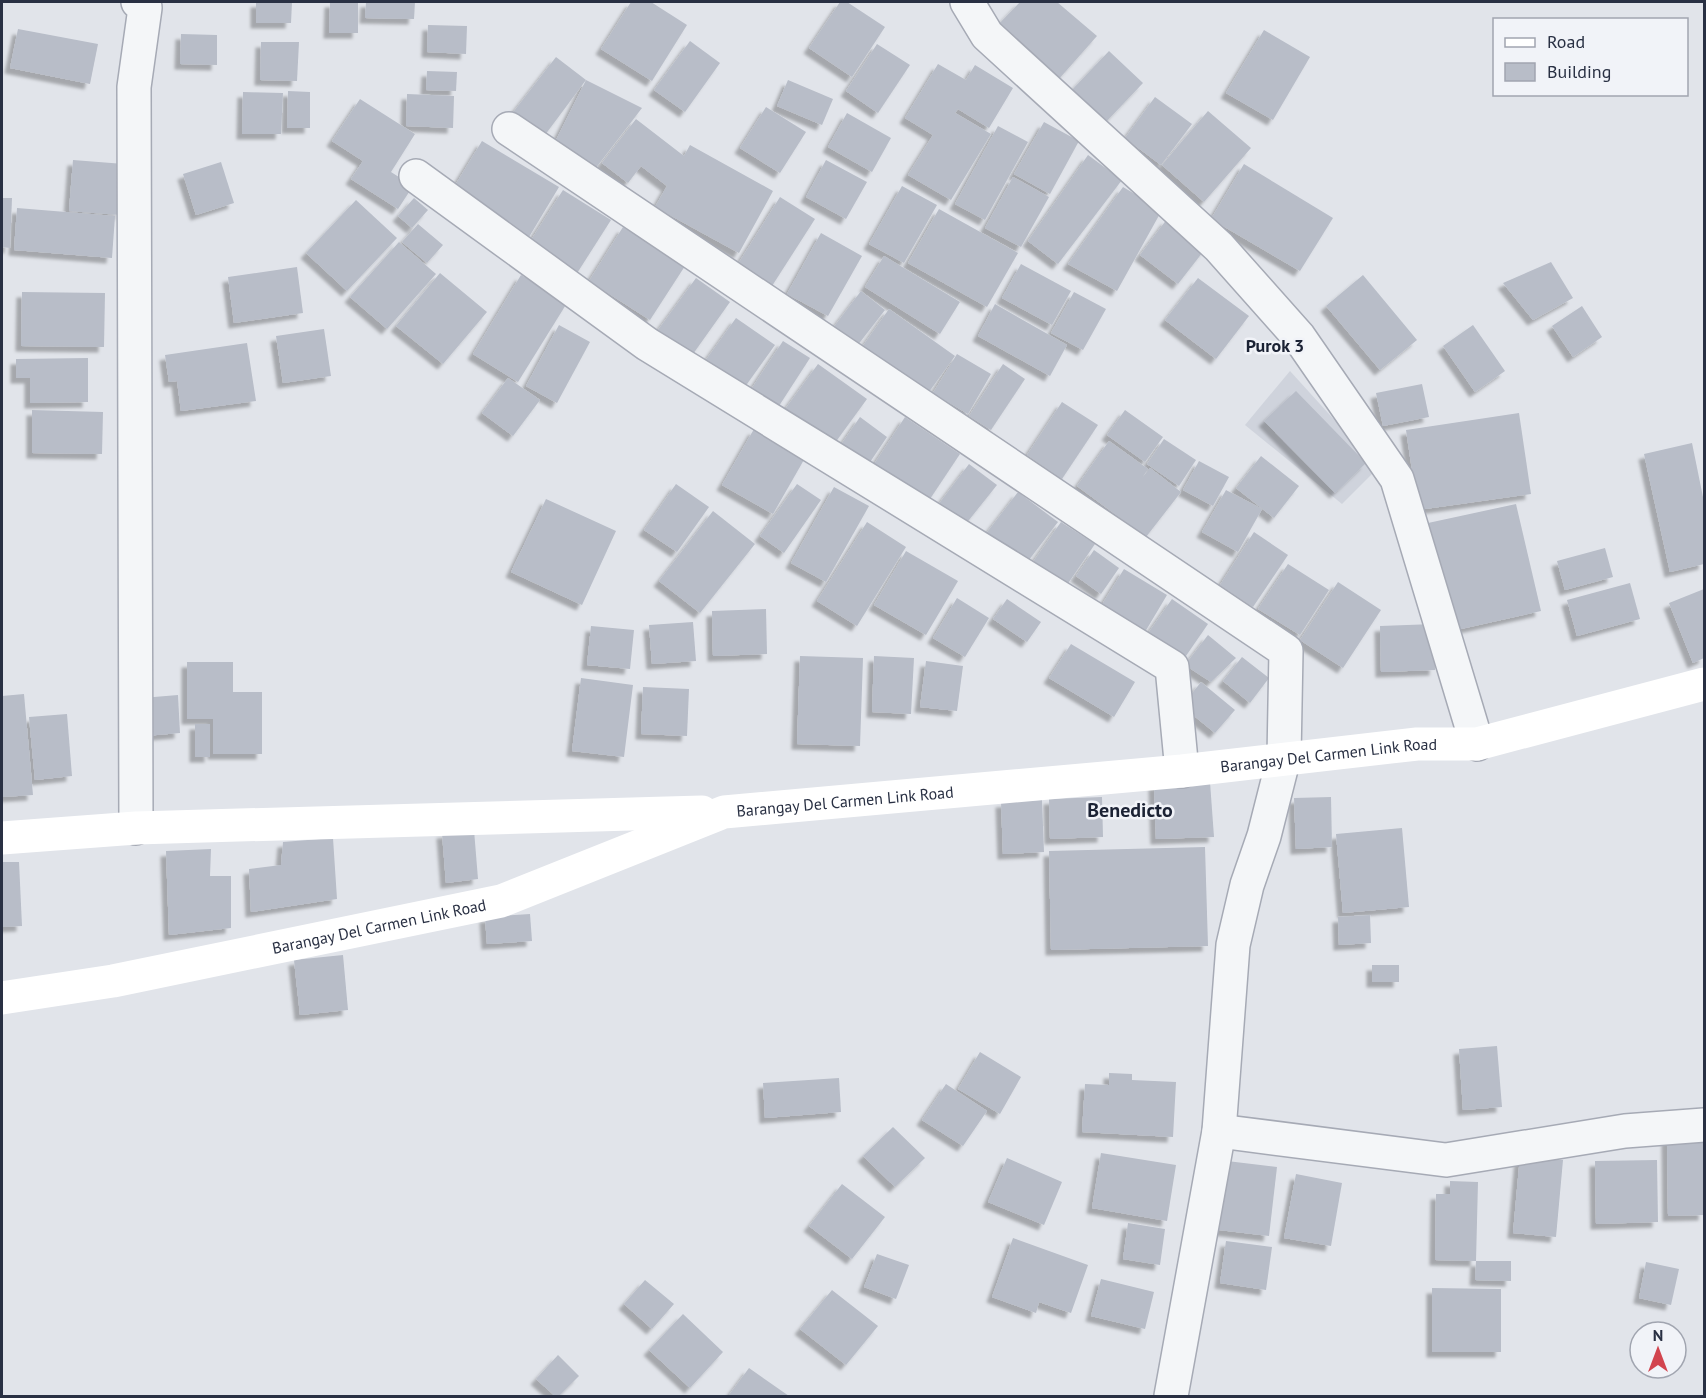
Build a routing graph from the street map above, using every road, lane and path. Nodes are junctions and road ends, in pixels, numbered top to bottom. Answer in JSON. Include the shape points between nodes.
{"nodes":[{"id":1,"x":967,"y":2,"type":"edge"},
{"id":2,"x":142,"y":4,"type":"edge"},
{"id":3,"x":509,"y":129,"type":"dead end"},
{"id":4,"x":416,"y":176,"type":"dead end"},
{"id":5,"x":1704,"y":684,"type":"edge"},
{"id":6,"x":1477,"y":744,"type":"junction"},
{"id":7,"x":1284,"y":757,"type":"junction"},
{"id":8,"x":1182,"y":771,"type":"junction"},
{"id":9,"x":724,"y":812,"type":"junction"},
{"id":10,"x":136,"y":828,"type":"junction"},
{"id":11,"x":2,"y":838,"type":"edge"},
{"id":12,"x":2,"y":998,"type":"edge"},
{"id":13,"x":1704,"y":1125,"type":"edge"},
{"id":14,"x":1219,"y":1131,"type":"junction"},
{"id":15,"x":1171,"y":1396,"type":"edge"}],
"edges":[{"from":1,"to":6,"type":"street","via":[[987,35],[1219,247],[1299,337],[1391,470],[1397,479]]},
{"from":2,"to":10,"type":"street","via":[[134,87]]},
{"from":3,"to":7,"type":"street","via":[[1286,651]]},
{"from":4,"to":8,"type":"street","via":[[647,344],[1172,667]]},
{"from":5,"to":6,"type":"street","name":"Barangay Del Carmen Link Road"},
{"from":6,"to":7,"type":"street","name":"Barangay Del Carmen Link Road","via":[[1417,744]]},
{"from":7,"to":8,"type":"street","name":"Barangay Del Carmen Link Road"},
{"from":7,"to":14,"type":"street","via":[[1233,945]]},
{"from":8,"to":9,"type":"street","name":"Barangay Del Carmen Link Road"},
{"from":9,"to":10,"type":"street"},
{"from":9,"to":12,"type":"street","name":"Barangay Del Carmen Link Road","via":[[501,901],[113,981]]},
{"from":10,"to":11,"type":"street"},
{"from":13,"to":14,"type":"street","via":[[1624,1131],[1446,1160]]},
{"from":14,"to":15,"type":"street"}]}
